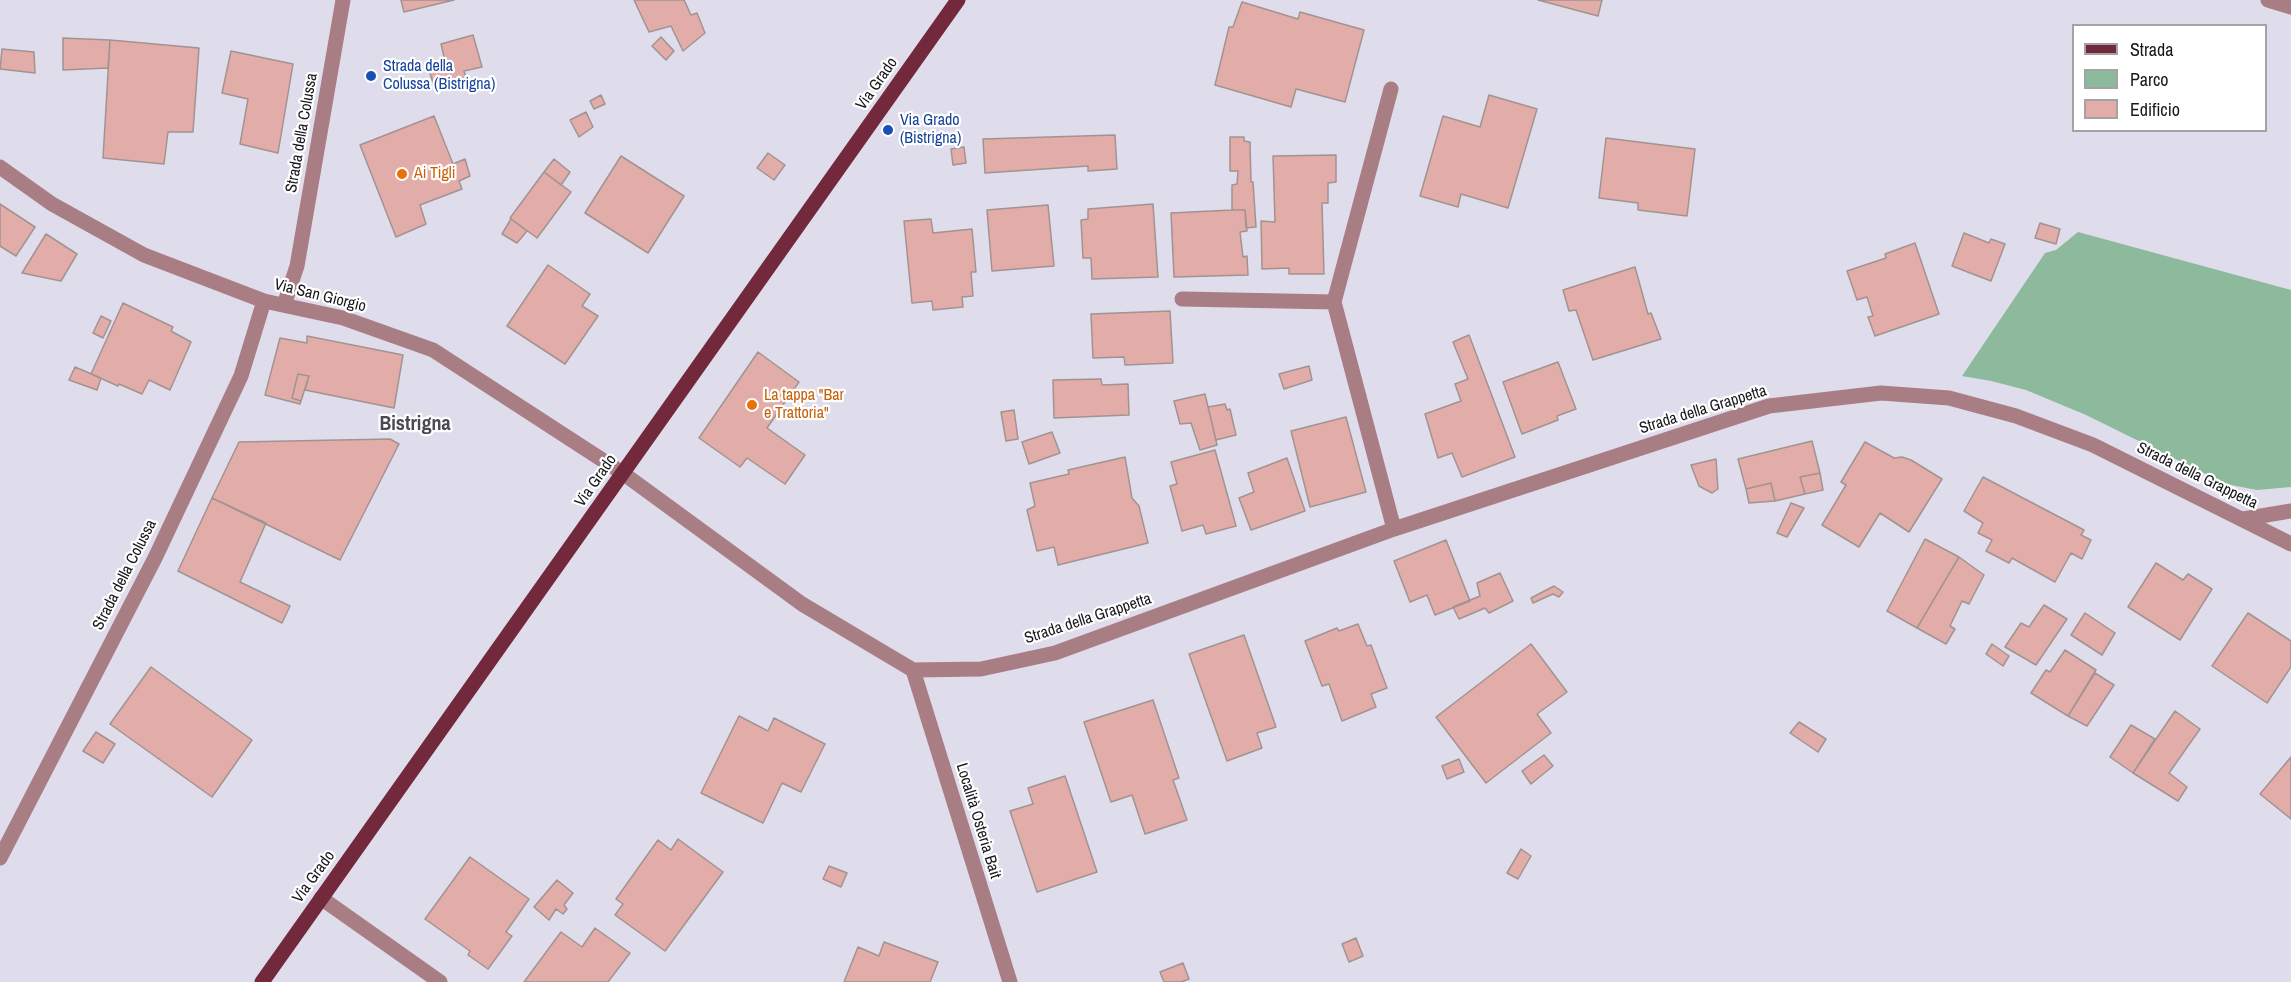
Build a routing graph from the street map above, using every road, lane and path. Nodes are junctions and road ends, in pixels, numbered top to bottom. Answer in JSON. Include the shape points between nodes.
{"nodes":[{"id":1,"x":343,"y":0,"type":"edge"},
{"id":2,"x":958,"y":0,"type":"edge"},
{"id":3,"x":2268,"y":0,"type":"edge"},
{"id":4,"x":2291,"y":6,"type":"edge"},
{"id":5,"x":1391,"y":89,"type":"dead end"},
{"id":6,"x":0,"y":167,"type":"edge"},
{"id":7,"x":1182,"y":299,"type":"dead end"},
{"id":8,"x":264,"y":301,"type":"junction"},
{"id":9,"x":1334,"y":302,"type":"junction"},
{"id":10,"x":284,"y":305,"type":"junction"},
{"id":11,"x":624,"y":474,"type":"junction"},
{"id":12,"x":2291,"y":511,"type":"edge"},
{"id":13,"x":2244,"y":519,"type":"junction"},
{"id":14,"x":1394,"y":529,"type":"junction"},
{"id":15,"x":2291,"y":544,"type":"edge"},
{"id":16,"x":913,"y":670,"type":"junction"},
{"id":17,"x":0,"y":858,"type":"edge"},
{"id":18,"x":321,"y":898,"type":"junction"},
{"id":19,"x":262,"y":982,"type":"edge"},
{"id":20,"x":440,"y":982,"type":"edge"},
{"id":21,"x":1010,"y":982,"type":"edge"}],
"edges":[{"from":1,"to":10,"type":"street","name":"Strada della Colussa","via":[[297,266]]},
{"from":2,"to":11,"type":"main road","name":"Via Grado"},
{"from":3,"to":4,"type":"street"},
{"from":5,"to":9,"type":"street"},
{"from":6,"to":8,"type":"street","name":"Via San Giorgio","via":[[52,204],[144,255]]},
{"from":7,"to":9,"type":"street"},
{"from":8,"to":10,"type":"street","name":"Via San Giorgio"},
{"from":8,"to":17,"type":"street","name":"Strada della Colussa","via":[[241,376],[154,558]]},
{"from":9,"to":14,"type":"street"},
{"from":10,"to":11,"type":"street","name":"Via San Giorgio","via":[[342,318],[433,350]]},
{"from":11,"to":16,"type":"street","via":[[802,604]]},
{"from":11,"to":18,"type":"main road","name":"Via Grado"},
{"from":12,"to":13,"type":"street"},
{"from":13,"to":14,"type":"street","name":"Strada della Grappetta","via":[[2093,445],[2016,416],[1949,398],[1881,393],[1769,406]]},
{"from":13,"to":15,"type":"street","name":"Strada della Grappetta"},
{"from":14,"to":16,"type":"street","name":"Strada della Grappetta","via":[[1055,653],[981,669]]},
{"from":16,"to":21,"type":"street","name":"Località Osteria Bait"},
{"from":18,"to":19,"type":"main road","name":"Via Grado"},
{"from":18,"to":20,"type":"street"}]}
